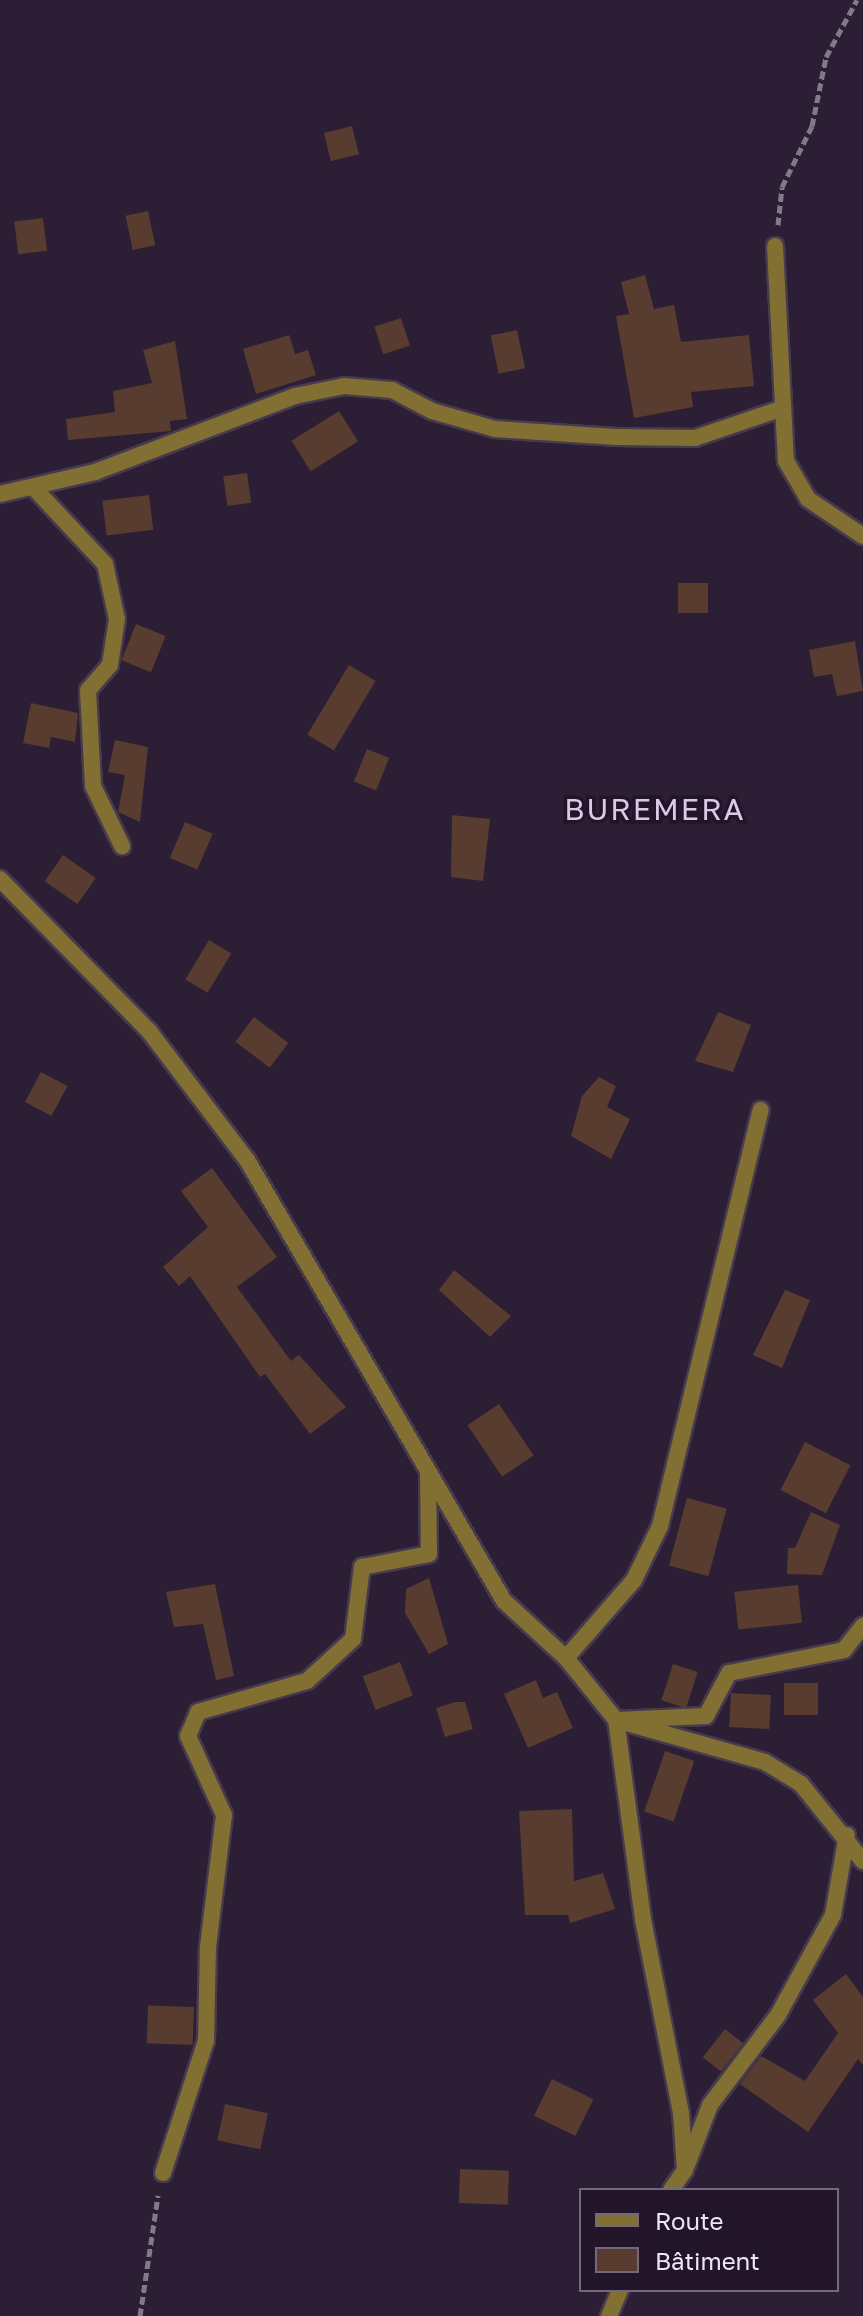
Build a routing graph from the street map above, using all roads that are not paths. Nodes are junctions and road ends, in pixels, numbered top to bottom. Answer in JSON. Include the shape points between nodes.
{"nodes":[{"id":1,"x":775,"y":246,"type":"road end"},
{"id":2,"x":780,"y":409,"type":"junction"},
{"id":3,"x":35,"y":489,"type":"junction"},
{"id":4,"x":0,"y":494,"type":"edge"},
{"id":5,"x":863,"y":536,"type":"edge"},
{"id":6,"x":122,"y":846,"type":"dead end"},
{"id":7,"x":0,"y":879,"type":"edge"},
{"id":8,"x":761,"y":1110,"type":"dead end"},
{"id":9,"x":428,"y":1469,"type":"junction"},
{"id":10,"x":863,"y":1626,"type":"edge"},
{"id":11,"x":566,"y":1658,"type":"junction"},
{"id":12,"x":616,"y":1720,"type":"junction"},
{"id":13,"x":847,"y":1835,"type":"junction"},
{"id":14,"x":863,"y":1861,"type":"edge"},
{"id":15,"x":685,"y":2170,"type":"junction"},
{"id":16,"x":163,"y":2173,"type":"road end"},
{"id":17,"x":672,"y":2188,"type":"edge"},
{"id":18,"x":619,"y":2292,"type":"edge"},
{"id":19,"x":609,"y":2316,"type":"edge"}],
"edges":[{"from":1,"to":2,"type":"street"},
{"from":2,"to":3,"type":"street","via":[[695,438],[616,437],[495,429],[392,390],[344,386],[295,396],[204,435]]},
{"from":2,"to":5,"type":"street","via":[[786,461],[808,499]]},
{"from":3,"to":4,"type":"street"},
{"from":3,"to":6,"type":"street","via":[[105,564],[117,619],[110,665],[88,690],[93,786]]},
{"from":7,"to":9,"type":"street","via":[[149,1031],[247,1160]]},
{"from":8,"to":11,"type":"street","via":[[660,1526],[634,1580]]},
{"from":9,"to":11,"type":"street","via":[[504,1601]]},
{"from":9,"to":16,"type":"street","via":[[429,1554],[362,1567],[353,1639],[307,1681],[198,1712],[188,1736],[224,1815],[208,1947],[206,2041]]},
{"from":10,"to":12,"type":"street","via":[[844,1650],[729,1673],[706,1716]]},
{"from":11,"to":12,"type":"street"},
{"from":12,"to":13,"type":"street","via":[[765,1762],[801,1784]]},
{"from":12,"to":15,"type":"street"},
{"from":13,"to":14,"type":"street"},
{"from":13,"to":15,"type":"street","via":[[833,1915],[778,2015],[710,2105]]},
{"from":15,"to":17,"type":"street"},
{"from":18,"to":19,"type":"street"}]}
